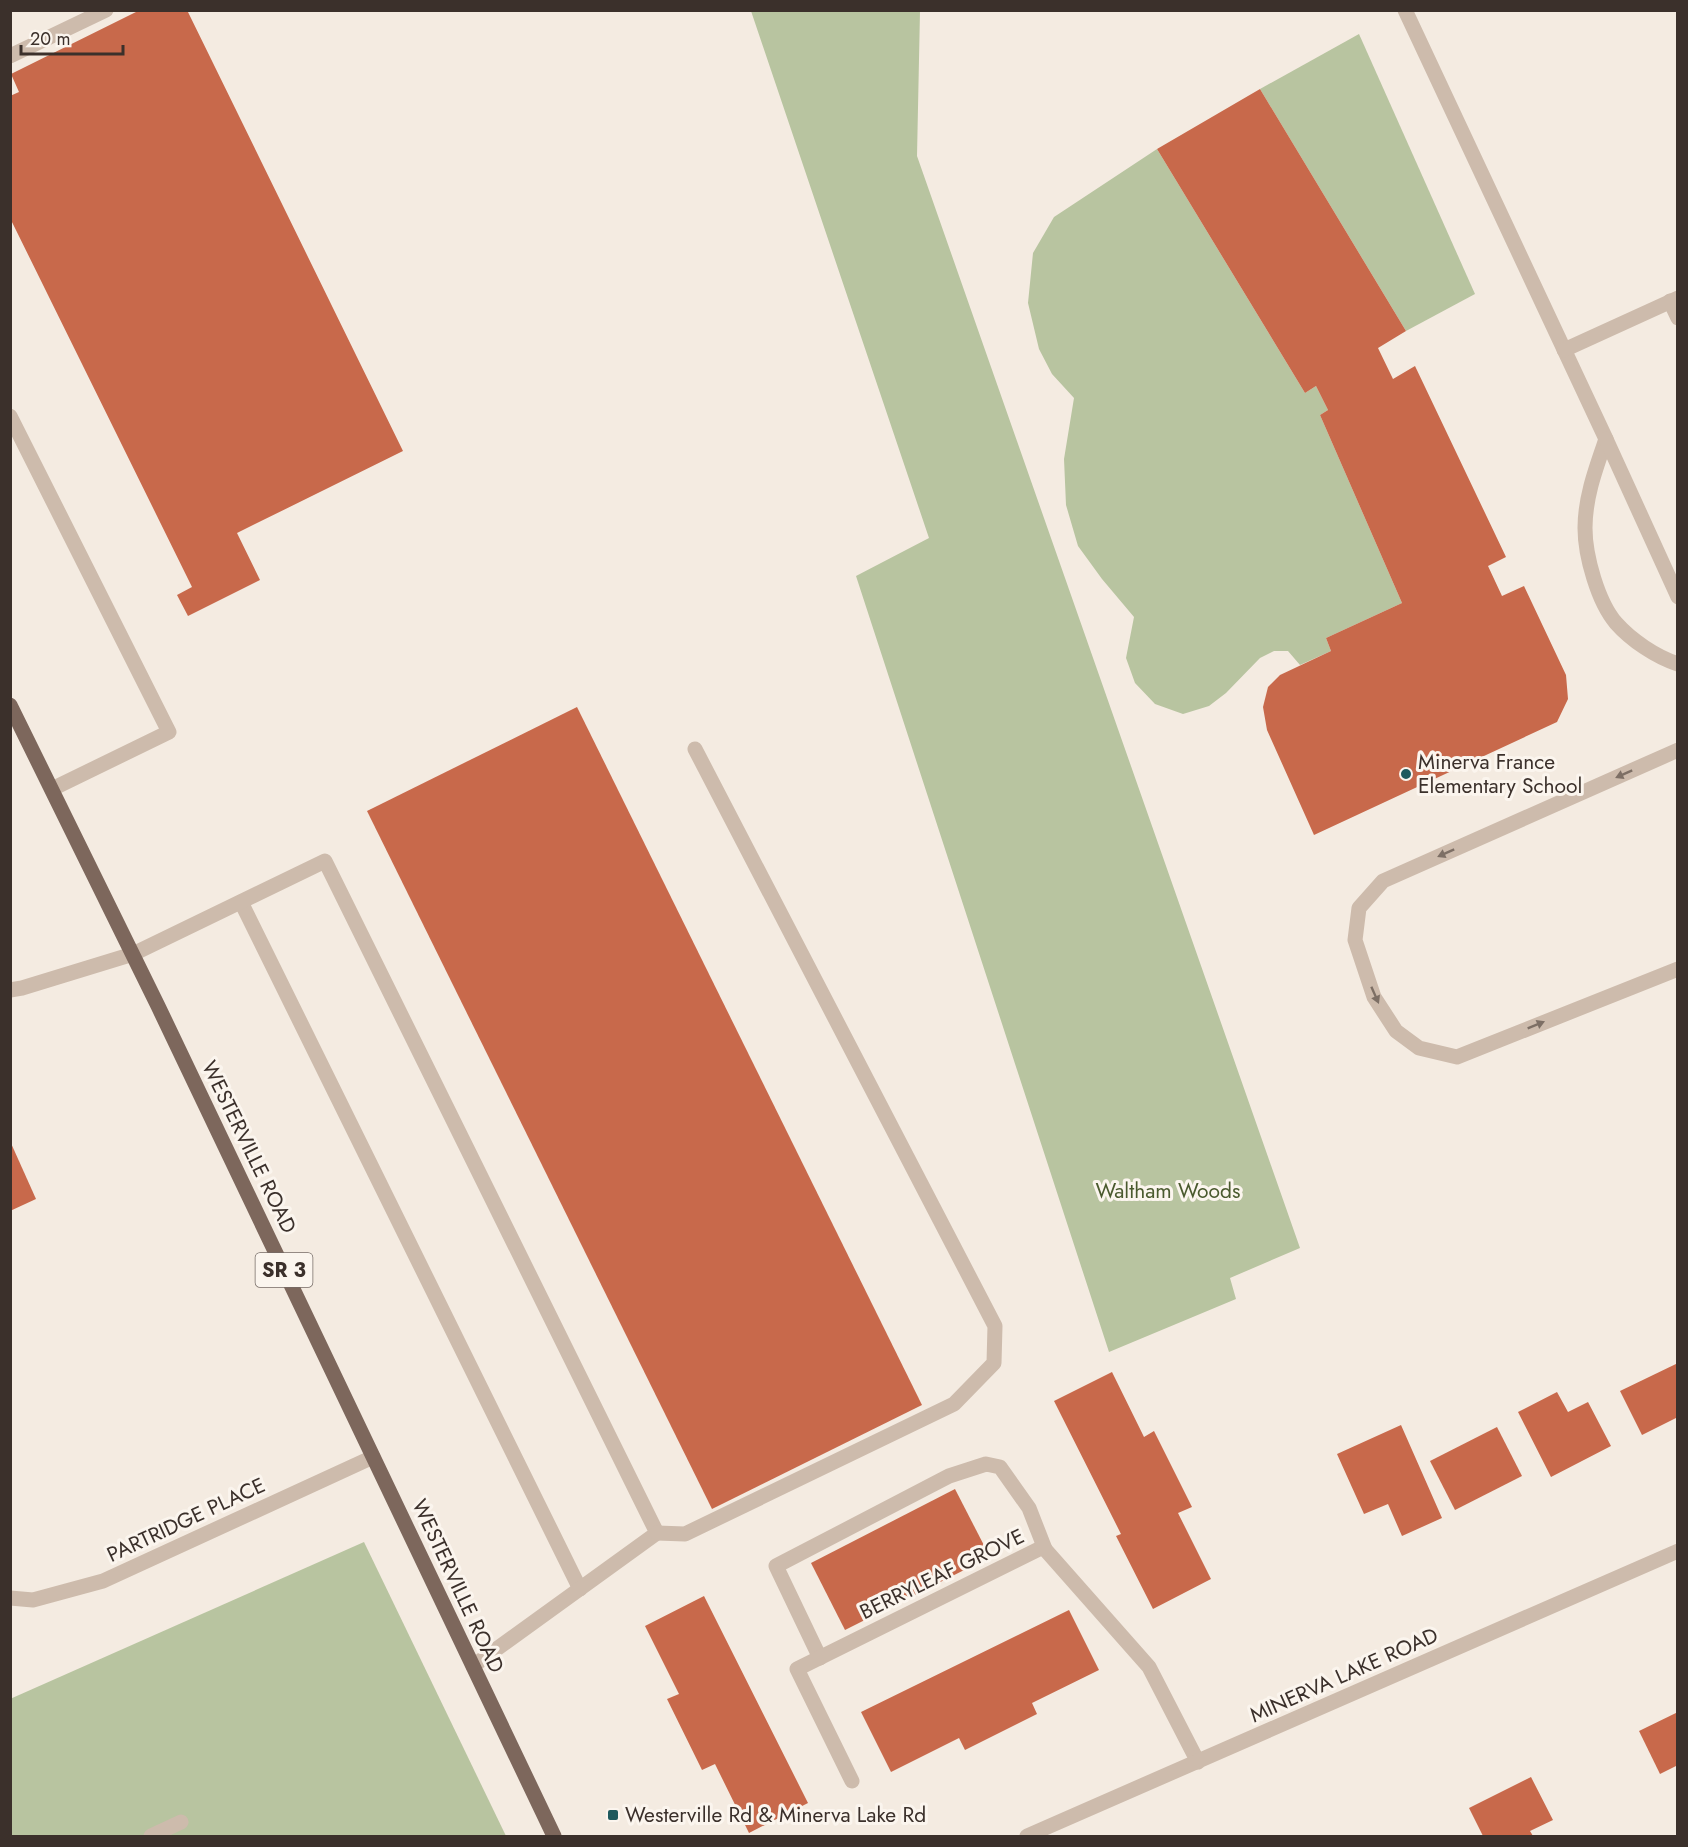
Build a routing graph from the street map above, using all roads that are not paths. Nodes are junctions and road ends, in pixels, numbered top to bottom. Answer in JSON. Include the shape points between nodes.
{"nodes":[{"id":1,"x":106,"y":10,"type":"edge"},
{"id":2,"x":1405,"y":10,"type":"edge"},
{"id":3,"x":10,"y":57,"type":"edge"},
{"id":4,"x":1674,"y":300,"type":"edge"},
{"id":5,"x":1677,"y":318,"type":"edge"},
{"id":6,"x":1564,"y":350,"type":"junction"},
{"id":7,"x":10,"y":416,"type":"edge"},
{"id":8,"x":1606,"y":439,"type":"junction"},
{"id":9,"x":1677,"y":597,"type":"edge"},
{"id":10,"x":1677,"y":664,"type":"edge"},
{"id":11,"x":10,"y":705,"type":"edge"},
{"id":12,"x":695,"y":748,"type":"dead end"},
{"id":13,"x":1677,"y":750,"type":"edge"},
{"id":14,"x":52,"y":789,"type":"junction"},
{"id":15,"x":241,"y":902,"type":"junction"},
{"id":16,"x":133,"y":954,"type":"junction"},
{"id":17,"x":1677,"y":969,"type":"edge"},
{"id":18,"x":10,"y":990,"type":"edge"},
{"id":19,"x":374,"y":1457,"type":"junction"},
{"id":20,"x":657,"y":1533,"type":"junction"},
{"id":21,"x":1045,"y":1549,"type":"junction"},
{"id":22,"x":1677,"y":1551,"type":"edge"},
{"id":23,"x":580,"y":1589,"type":"junction"},
{"id":24,"x":10,"y":1598,"type":"edge"},
{"id":25,"x":820,"y":1658,"type":"junction"},
{"id":26,"x":473,"y":1666,"type":"junction"},
{"id":27,"x":1198,"y":1762,"type":"junction"},
{"id":28,"x":852,"y":1781,"type":"dead end"},
{"id":29,"x":181,"y":1822,"type":"dead end"},
{"id":30,"x":151,"y":1836,"type":"edge"},
{"id":31,"x":554,"y":1836,"type":"edge"},
{"id":32,"x":1028,"y":1836,"type":"edge"}],
"edges":[{"from":1,"to":3,"type":"street"},
{"from":2,"to":6,"type":"street"},
{"from":4,"to":5,"type":"street"},
{"from":4,"to":6,"type":"street"},
{"from":6,"to":8,"type":"street"},
{"from":7,"to":14,"type":"street","via":[[169,732]]},
{"from":8,"to":9,"type":"street"},
{"from":8,"to":10,"type":"street","via":[[1588,498],[1587,559],[1616,623],[1638,642]]},
{"from":11,"to":14,"type":"main road","name":"WESTERVILLE ROAD","number":"SR 3"},
{"from":12,"to":20,"type":"street","via":[[996,1326],[994,1363],[954,1404],[685,1534]]},
{"from":13,"to":17,"type":"street","one_way":true,"via":[[1383,881],[1359,908],[1355,940],[1374,997],[1396,1031],[1419,1048],[1457,1057]]},
{"from":14,"to":16,"type":"main road","name":"WESTERVILLE ROAD","number":"SR 3"},
{"from":15,"to":16,"type":"street"},
{"from":15,"to":20,"type":"street","via":[[325,861]]},
{"from":15,"to":23,"type":"street"},
{"from":16,"to":18,"type":"street"},
{"from":16,"to":19,"type":"main road","name":"WESTERVILLE ROAD","number":"SR 3"},
{"from":19,"to":24,"type":"street","name":"PARTRIDGE PLACE","via":[[103,1581],[33,1600]]},
{"from":19,"to":26,"type":"main road","name":"WESTERVILLE ROAD","number":"SR 3"},
{"from":20,"to":23,"type":"street"},
{"from":21,"to":25,"type":"street","name":"BERRYLEAF GROVE","via":[[1043,1546]]},
{"from":21,"to":25,"type":"street","via":[[1029,1508],[1000,1467],[986,1464],[949,1476],[776,1566]]},
{"from":21,"to":27,"type":"street","name":"BERRYLEAF GROVE","via":[[1149,1668]]},
{"from":22,"to":27,"type":"street","name":"MINERVA LAKE ROAD"},
{"from":23,"to":26,"type":"street"},
{"from":25,"to":28,"type":"street","name":"BERRYLEAF GROVE","via":[[797,1669]]},
{"from":26,"to":31,"type":"main road","name":"WESTERVILLE ROAD","number":"SR 3"},
{"from":27,"to":32,"type":"street","name":"MINERVA LAKE ROAD"},
{"from":29,"to":30,"type":"street"}]}
